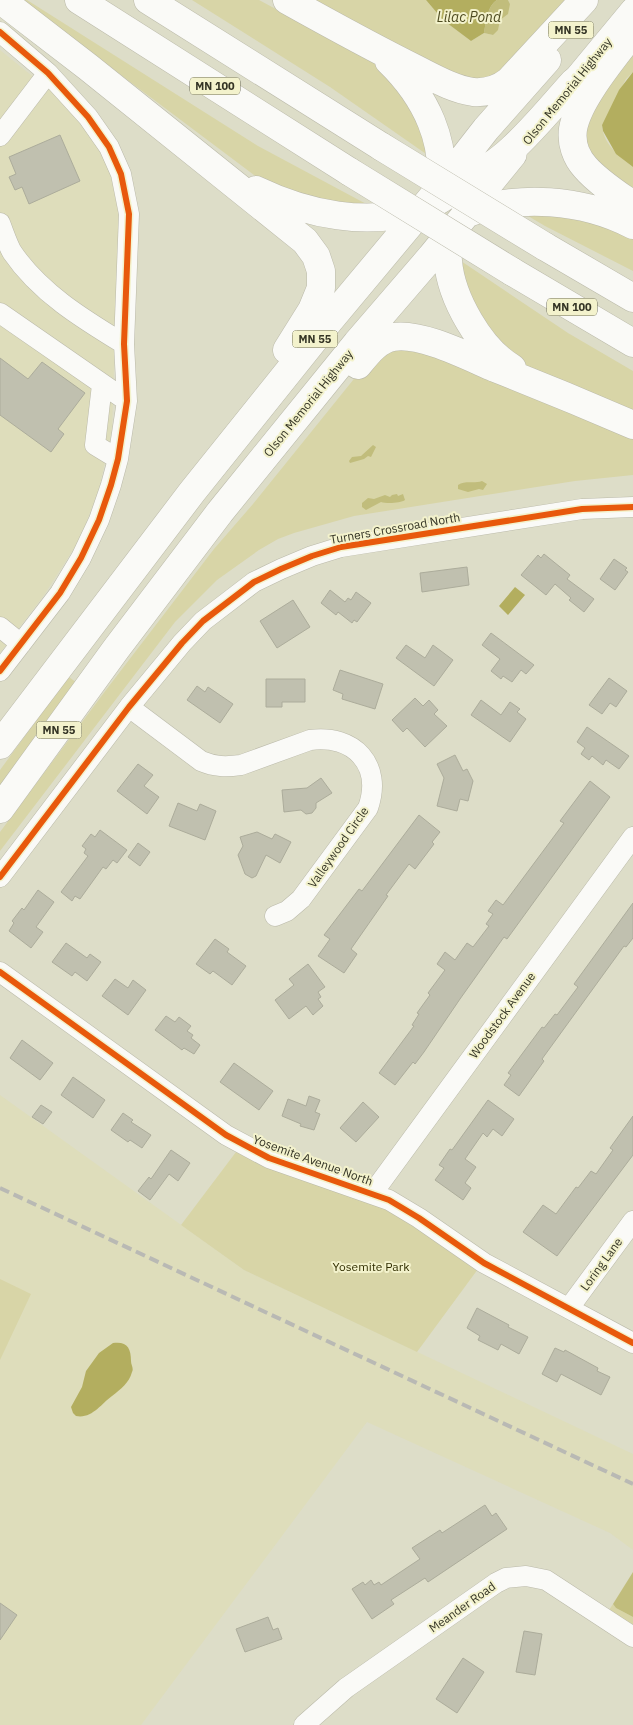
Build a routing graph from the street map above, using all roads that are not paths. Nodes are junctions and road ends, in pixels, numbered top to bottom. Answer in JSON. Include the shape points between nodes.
{"nodes":[{"id":1,"x":1,"y":0,"type":"edge"},
{"id":2,"x":80,"y":0,"type":"edge"},
{"id":3,"x":148,"y":0,"type":"edge"},
{"id":4,"x":286,"y":0,"type":"edge"},
{"id":5,"x":584,"y":0,"type":"edge"},
{"id":6,"x":595,"y":0,"type":"edge"},
{"id":7,"x":633,"y":10,"type":"edge"},
{"id":8,"x":0,"y":32,"type":"edge"},
{"id":9,"x":633,"y":32,"type":"edge"},
{"id":10,"x":377,"y":50,"type":"junction"},
{"id":11,"x":547,"y":60,"type":"junction"},
{"id":12,"x":48,"y":73,"type":"junction"},
{"id":13,"x":574,"y":82,"type":"junction"},
{"id":14,"x":0,"y":136,"type":"edge"},
{"id":15,"x":221,"y":173,"type":"junction"},
{"id":16,"x":477,"y":176,"type":"junction"},
{"id":17,"x":633,"y":205,"type":"edge"},
{"id":18,"x":444,"y":213,"type":"junction"},
{"id":19,"x":0,"y":223,"type":"edge"},
{"id":20,"x":633,"y":225,"type":"edge"},
{"id":21,"x":633,"y":298,"type":"edge"},
{"id":22,"x":0,"y":313,"type":"edge"},
{"id":23,"x":633,"y":343,"type":"edge"},
{"id":24,"x":124,"y":344,"type":"junction"},
{"id":25,"x":536,"y":383,"type":"junction"},
{"id":26,"x":102,"y":385,"type":"junction"},
{"id":27,"x":127,"y":401,"type":"junction"},
{"id":28,"x":633,"y":425,"type":"edge"},
{"id":29,"x":118,"y":459,"type":"junction"},
{"id":30,"x":192,"y":492,"type":"junction"},
{"id":31,"x":633,"y":507,"type":"edge"},
{"id":32,"x":220,"y":512,"type":"junction"},
{"id":33,"x":0,"y":628,"type":"edge"},
{"id":34,"x":21,"y":644,"type":"junction"},
{"id":35,"x":0,"y":671,"type":"edge"},
{"id":36,"x":129,"y":708,"type":"junction"},
{"id":37,"x":0,"y":745,"type":"edge"},
{"id":38,"x":0,"y":809,"type":"edge"},
{"id":39,"x":633,"y":836,"type":"edge"},
{"id":40,"x":0,"y":877,"type":"edge"},
{"id":41,"x":275,"y":916,"type":"dead end"},
{"id":42,"x":0,"y":972,"type":"edge"},
{"id":43,"x":372,"y":1194,"type":"junction"},
{"id":44,"x":633,"y":1221,"type":"edge"},
{"id":45,"x":569,"y":1308,"type":"junction"},
{"id":46,"x":633,"y":1343,"type":"edge"},
{"id":47,"x":633,"y":1637,"type":"edge"},
{"id":48,"x":304,"y":1725,"type":"edge"}],
"edges":[{"from":1,"to":15,"type":"highway"},
{"from":2,"to":23,"type":"highway","number":"MN 100","bridge":true,"via":[[350,172]]},
{"from":3,"to":21,"type":"highway","number":"MN 100","bridge":true,"via":[[382,147]]},
{"from":4,"to":10,"type":"highway"},
{"from":5,"to":10,"type":"highway","via":[[509,81],[496,89],[474,92],[461,89]]},
{"from":6,"to":11,"type":"main road","name":"Olson Memorial Highway","number":"MN 55"},
{"from":7,"to":13,"type":"main road","name":"Olson Memorial Highway","number":"MN 55"},
{"from":8,"to":12,"type":"street"},
{"from":9,"to":17,"type":"highway","via":[[588,95],[578,115],[573,139],[576,154],[586,168]]},
{"from":10,"to":18,"type":"highway","via":[[412,86],[430,118],[440,149]]},
{"from":11,"to":16,"type":"highway","via":[[497,138]]},
{"from":11,"to":18,"type":"highway","name":"Olson Memorial Highway","number":"MN 55","via":[[486,129]]},
{"from":12,"to":14,"type":"street"},
{"from":12,"to":24,"type":"street","via":[[88,117],[109,147],[121,174],[129,214]]},
{"from":13,"to":16,"type":"highway","via":[[513,148]]},
{"from":13,"to":18,"type":"main road","name":"Olson Memorial Highway","number":"MN 55"},
{"from":15,"to":18,"type":"highway","via":[[279,201],[333,215]]},
{"from":15,"to":30,"type":"highway","via":[[306,241],[321,271],[321,288],[295,339],[256,391]]},
{"from":16,"to":18,"type":"highway"},
{"from":18,"to":20,"type":"highway","via":[[504,204],[560,202],[593,208]]},
{"from":18,"to":25,"type":"highway","via":[[448,261],[460,304],[494,354]]},
{"from":18,"to":30,"type":"highway","name":"Olson Memorial Highway","number":"MN 55","via":[[329,321]]},
{"from":18,"to":32,"type":"highway","name":"Olson Memorial Highway","number":"MN 55","via":[[357,343]]},
{"from":19,"to":24,"type":"street","via":[[12,250],[32,277],[71,311]]},
{"from":22,"to":26,"type":"street"},
{"from":24,"to":27,"type":"street"},
{"from":25,"to":28,"type":"highway"},
{"from":25,"to":32,"type":"highway","via":[[426,341],[393,337],[382,341],[303,429]]},
{"from":26,"to":27,"type":"street"},
{"from":26,"to":29,"type":"street","via":[[95,445]]},
{"from":27,"to":29,"type":"street"},
{"from":29,"to":34,"type":"street","via":[[99,520],[81,558],[60,593]]},
{"from":30,"to":37,"type":"highway","name":"Olson Memorial Highway","number":"MN 55"},
{"from":31,"to":36,"type":"street","name":"Turners Crossroad North","via":[[575,510],[375,541],[312,556],[254,582],[203,621]]},
{"from":32,"to":38,"type":"highway","name":"Olson Memorial Highway","number":"MN 55"},
{"from":33,"to":34,"type":"street"},
{"from":34,"to":35,"type":"street"},
{"from":36,"to":40,"type":"street","name":"Turners Crossroad North"},
{"from":36,"to":41,"type":"street","name":"Valleywood Circle","via":[[210,765],[241,765],[320,739],[347,744],[364,758],[373,786],[365,813],[301,899]]},
{"from":39,"to":43,"type":"street","name":"Woodstock Avenue"},
{"from":42,"to":43,"type":"street","name":"Yosemite Avenue North","via":[[226,1135],[269,1158]]},
{"from":43,"to":45,"type":"street","name":"Yosemite Avenue North","via":[[407,1210],[484,1263]]},
{"from":44,"to":45,"type":"street","name":"Loring Lane"},
{"from":45,"to":46,"type":"street","name":"Yosemite Avenue North"},
{"from":47,"to":48,"type":"street","name":"Meander Road","via":[[546,1580],[526,1576],[506,1578],[346,1688]]}]}
